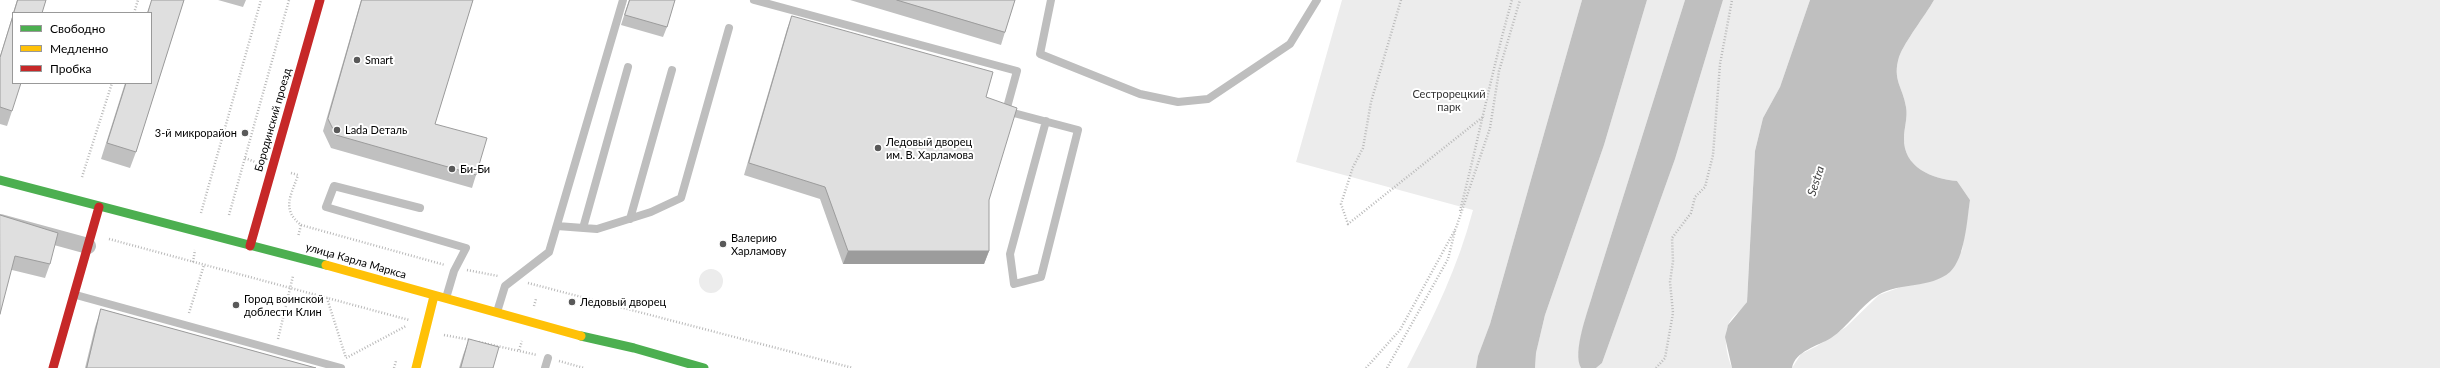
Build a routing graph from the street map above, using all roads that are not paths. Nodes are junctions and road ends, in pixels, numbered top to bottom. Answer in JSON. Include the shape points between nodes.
{"nodes":[{"id":1,"x":320,"y":0,"type":"edge"},
{"id":2,"x":622,"y":0,"type":"edge"},
{"id":3,"x":754,"y":0,"type":"edge"},
{"id":4,"x":1051,"y":0,"type":"edge"},
{"id":5,"x":1317,"y":0,"type":"edge"},
{"id":6,"x":729,"y":28,"type":"dead end"},
{"id":7,"x":628,"y":67,"type":"dead end"},
{"id":8,"x":672,"y":70,"type":"dead end"},
{"id":9,"x":1046,"y":121,"type":"junction"},
{"id":10,"x":0,"y":180,"type":"edge"},
{"id":11,"x":100,"y":207,"type":"junction"},
{"id":12,"x":420,"y":208,"type":"dead end"},
{"id":13,"x":630,"y":219,"type":"junction"},
{"id":14,"x":0,"y":222,"type":"edge"},
{"id":15,"x":557,"y":226,"type":"junction"},
{"id":16,"x":583,"y":228,"type":"junction"},
{"id":17,"x":90,"y":240,"type":"junction"},
{"id":18,"x":250,"y":246,"type":"junction"},
{"id":19,"x":75,"y":295,"type":"junction"},
{"id":20,"x":434,"y":296,"type":"junction"},
{"id":21,"x":446,"y":299,"type":"junction"},
{"id":22,"x":496,"y":313,"type":"junction"},
{"id":23,"x":548,"y":358,"type":"dead end"},
{"id":24,"x":54,"y":368,"type":"edge"},
{"id":25,"x":341,"y":368,"type":"edge"},
{"id":26,"x":416,"y":368,"type":"edge"},
{"id":27,"x":545,"y":368,"type":"edge"},
{"id":28,"x":704,"y":368,"type":"edge"}],
"edges":[{"from":1,"to":18,"type":"street","name":"Бородинский проезд"},
{"from":2,"to":15,"type":"lane"},
{"from":3,"to":9,"type":"lane","via":[[1017,71],[1006,111]]},
{"from":4,"to":5,"type":"lane","via":[[1040,54],[1140,94],[1178,102],[1208,99],[1290,44]]},
{"from":6,"to":13,"type":"lane","via":[[681,198]]},
{"from":7,"to":16,"type":"lane"},
{"from":8,"to":13,"type":"lane"},
{"from":9,"to":9,"type":"lane","via":[[1078,130],[1041,277],[1014,284],[1010,254]]},
{"from":10,"to":11,"type":"street","name":"улица Карла Маркса"},
{"from":11,"to":17,"type":"street"},
{"from":11,"to":18,"type":"street","name":"улица Карла Маркса"},
{"from":12,"to":21,"type":"lane","via":[[334,186],[326,207],[466,248],[456,268]]},
{"from":13,"to":16,"type":"lane","via":[[597,229]]},
{"from":14,"to":17,"type":"street"},
{"from":15,"to":16,"type":"lane"},
{"from":15,"to":22,"type":"lane","via":[[549,252],[505,286]]},
{"from":17,"to":19,"type":"street"},
{"from":18,"to":20,"type":"street","name":"улица Карла Маркса"},
{"from":19,"to":24,"type":"street"},
{"from":19,"to":25,"type":"lane"},
{"from":20,"to":21,"type":"street","name":"улица Карла Маркса"},
{"from":20,"to":26,"type":"street"},
{"from":21,"to":22,"type":"street","name":"улица Карла Маркса"},
{"from":22,"to":28,"type":"street","name":"улица Карла Маркса"},
{"from":23,"to":27,"type":"lane"}]}
